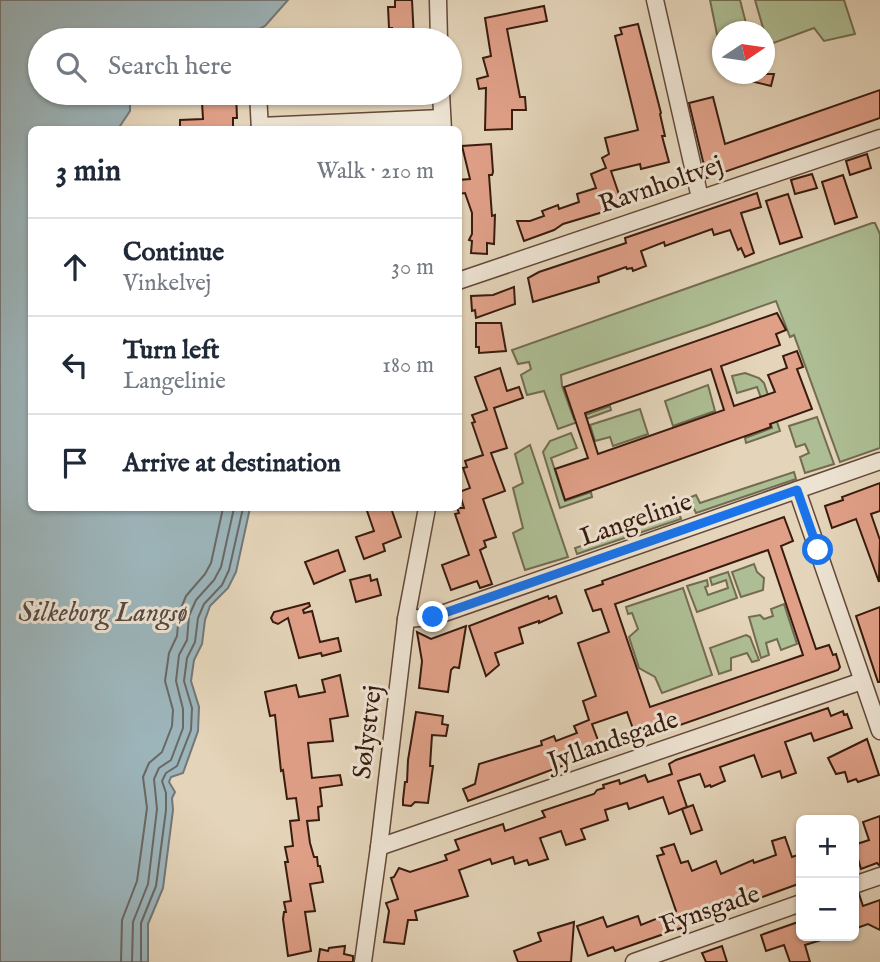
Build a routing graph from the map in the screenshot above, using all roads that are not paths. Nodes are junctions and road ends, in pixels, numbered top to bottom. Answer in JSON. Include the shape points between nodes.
{"nodes":[{"id":1,"x":438,"y":0,"type":"edge"},
{"id":2,"x":655,"y":0,"type":"edge"},
{"id":3,"x":439,"y":28,"type":"edge"},
{"id":4,"x":259,"y":105,"type":"edge"},
{"id":5,"x":442,"y":105,"type":"edge"},
{"id":6,"x":443,"y":124,"type":"edge"},
{"id":7,"x":260,"y":126,"type":"edge"},
{"id":8,"x":352,"y":126,"type":"edge"},
{"id":9,"x":880,"y":138,"type":"edge"},
{"id":10,"x":700,"y":198,"type":"junction"},
{"id":11,"x":462,"y":280,"type":"edge"},
{"id":12,"x":880,"y":461,"type":"edge"},
{"id":13,"x":797,"y":490,"type":"junction"},
{"id":14,"x":426,"y":511,"type":"edge"},
{"id":15,"x":406,"y":619,"type":"junction"},
{"id":16,"x":862,"y":681,"type":"junction"},
{"id":17,"x":880,"y":731,"type":"edge"},
{"id":18,"x":379,"y":847,"type":"junction"},
{"id":19,"x":880,"y":876,"type":"edge"},
{"id":20,"x":859,"y":883,"type":"edge"},
{"id":21,"x":796,"y":905,"type":"edge"},
{"id":22,"x":681,"y":946,"type":"junction"},
{"id":23,"x":363,"y":962,"type":"edge"},
{"id":24,"x":634,"y":962,"type":"edge"},
{"id":25,"x":686,"y":962,"type":"edge"}],
"edges":[{"from":1,"to":3,"type":"street"},
{"from":2,"to":10,"type":"street"},
{"from":4,"to":7,"type":"street"},
{"from":5,"to":6,"type":"street"},
{"from":6,"to":8,"type":"street"},
{"from":9,"to":10,"type":"street","name":"Ravnholtvej"},
{"from":10,"to":11,"type":"street","name":"Ravnholtvej"},
{"from":12,"to":13,"type":"street","name":"Langelinie"},
{"from":13,"to":15,"type":"street","name":"Langelinie","via":[[433,617]]},
{"from":13,"to":16,"type":"street"},
{"from":14,"to":15,"type":"street","name":"Sølystvej"},
{"from":15,"to":18,"type":"street","name":"Sølystvej"},
{"from":16,"to":17,"type":"street"},
{"from":16,"to":18,"type":"street","name":"Jyllandsgade"},
{"from":18,"to":23,"type":"street","name":"Sølystvej"},
{"from":19,"to":20,"type":"street"},
{"from":21,"to":22,"type":"street","name":"Fynsgade"},
{"from":22,"to":24,"type":"street","name":"Fynsgade"},
{"from":22,"to":25,"type":"street"}]}
